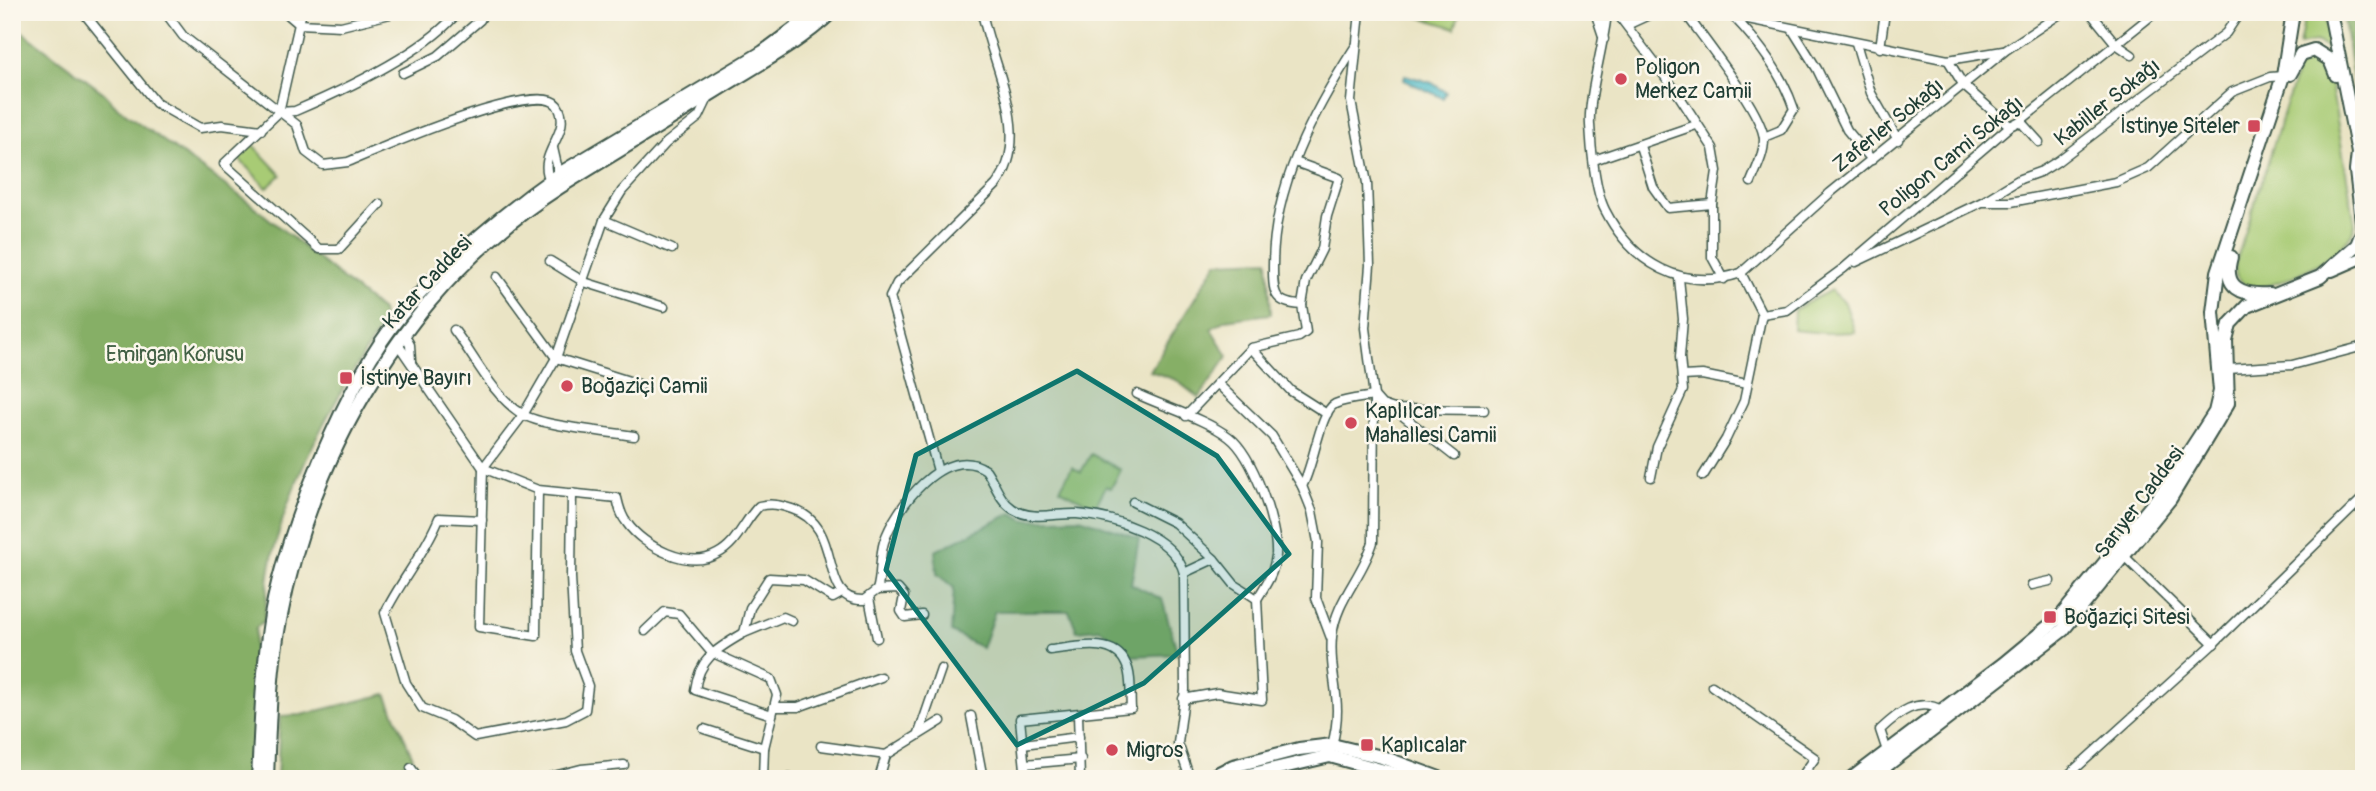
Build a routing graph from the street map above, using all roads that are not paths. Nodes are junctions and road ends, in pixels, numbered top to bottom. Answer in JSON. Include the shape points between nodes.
{"nodes":[{"id":1,"x":83,"y":12,"type":"edge"},
{"id":2,"x":165,"y":12,"type":"edge"},
{"id":3,"x":285,"y":12,"type":"edge"},
{"id":4,"x":302,"y":12,"type":"edge"},
{"id":5,"x":398,"y":12,"type":"edge"},
{"id":6,"x":458,"y":12,"type":"edge"},
{"id":7,"x":484,"y":12,"type":"edge"},
{"id":8,"x":817,"y":12,"type":"edge"},
{"id":9,"x":832,"y":12,"type":"edge"},
{"id":10,"x":982,"y":12,"type":"edge"},
{"id":11,"x":1360,"y":12,"type":"edge"},
{"id":12,"x":1597,"y":12,"type":"edge"},
{"id":13,"x":1655,"y":12,"type":"edge"},
{"id":14,"x":1885,"y":12,"type":"edge"},
{"id":15,"x":2063,"y":12,"type":"edge"},
{"id":16,"x":2090,"y":12,"type":"edge"},
{"id":17,"x":2156,"y":12,"type":"edge"},
{"id":18,"x":2240,"y":12,"type":"edge"},
{"id":19,"x":2296,"y":12,"type":"edge"},
{"id":20,"x":2330,"y":12,"type":"edge"},
{"id":21,"x":2336,"y":12,"type":"edge"},
{"id":22,"x":1611,"y":13,"type":"edge"},
{"id":23,"x":1686,"y":14,"type":"edge"},
{"id":24,"x":1733,"y":16,"type":"junction"},
{"id":25,"x":299,"y":24,"type":"junction"},
{"id":26,"x":1627,"y":25,"type":"junction"},
{"id":27,"x":1792,"y":29,"type":"junction"},
{"id":28,"x":2334,"y":30,"type":"junction"},
{"id":29,"x":1605,"y":41,"type":"junction"},
{"id":30,"x":1856,"y":43,"type":"junction"},
{"id":31,"x":2116,"y":44,"type":"junction"},
{"id":32,"x":1356,"y":45,"type":"junction"},
{"id":33,"x":1880,"y":48,"type":"junction"},
{"id":34,"x":2006,"y":50,"type":"junction"},
{"id":35,"x":2132,"y":55,"type":"dead end"},
{"id":36,"x":1948,"y":60,"type":"junction"},
{"id":37,"x":403,"y":73,"type":"dead end"},
{"id":38,"x":2283,"y":76,"type":"junction"},
{"id":39,"x":1964,"y":86,"type":"junction"},
{"id":40,"x":710,"y":94,"type":"junction"},
{"id":41,"x":2347,"y":94,"type":"junction"},
{"id":42,"x":2275,"y":103,"type":"junction"},
{"id":43,"x":279,"y":112,"type":"junction"},
{"id":44,"x":2020,"y":121,"type":"junction"},
{"id":45,"x":1696,"y":125,"type":"junction"},
{"id":46,"x":2010,"y":126,"type":"junction"},
{"id":47,"x":261,"y":130,"type":"junction"},
{"id":48,"x":2359,"y":132,"type":"edge"},
{"id":49,"x":1764,"y":137,"type":"junction"},
{"id":50,"x":1899,"y":140,"type":"junction"},
{"id":51,"x":2039,"y":142,"type":"dead end"},
{"id":52,"x":1640,"y":146,"type":"junction"},
{"id":53,"x":2358,"y":153,"type":"junction"},
{"id":54,"x":1594,"y":160,"type":"junction"},
{"id":55,"x":1872,"y":160,"type":"junction"},
{"id":56,"x":1295,"y":162,"type":"junction"},
{"id":57,"x":2364,"y":180,"type":"edge"},
{"id":58,"x":558,"y":182,"type":"junction"},
{"id":59,"x":1751,"y":182,"type":"dead end"},
{"id":60,"x":2244,"y":192,"type":"junction"},
{"id":61,"x":1982,"y":202,"type":"junction"},
{"id":62,"x":1712,"y":204,"type":"junction"},
{"id":63,"x":380,"y":205,"type":"dead end"},
{"id":64,"x":604,"y":220,"type":"junction"},
{"id":65,"x":672,"y":249,"type":"dead end"},
{"id":66,"x":2364,"y":257,"type":"edge"},
{"id":67,"x":550,"y":261,"type":"dead end"},
{"id":68,"x":1844,"y":268,"type":"junction"},
{"id":69,"x":1741,"y":273,"type":"junction"},
{"id":70,"x":497,"y":277,"type":"dead end"},
{"id":71,"x":2320,"y":277,"type":"junction"},
{"id":72,"x":1679,"y":278,"type":"junction"},
{"id":73,"x":1724,"y":279,"type":"junction"},
{"id":74,"x":584,"y":282,"type":"junction"},
{"id":75,"x":2292,"y":291,"type":"junction"},
{"id":76,"x":1302,"y":305,"type":"junction"},
{"id":77,"x":664,"y":307,"type":"dead end"},
{"id":78,"x":1762,"y":314,"type":"junction"},
{"id":79,"x":454,"y":330,"type":"dead end"},
{"id":80,"x":395,"y":334,"type":"junction"},
{"id":81,"x":2364,"y":346,"type":"edge"},
{"id":82,"x":1251,"y":348,"type":"junction"},
{"id":83,"x":556,"y":358,"type":"junction"},
{"id":84,"x":2228,"y":369,"type":"junction"},
{"id":85,"x":1682,"y":376,"type":"junction"},
{"id":86,"x":1218,"y":384,"type":"junction"},
{"id":87,"x":1747,"y":384,"type":"junction"},
{"id":88,"x":642,"y":385,"type":"dead end"},
{"id":89,"x":1136,"y":394,"type":"dead end"},
{"id":90,"x":1374,"y":396,"type":"junction"},
{"id":91,"x":1394,"y":409,"type":"junction"},
{"id":92,"x":1485,"y":410,"type":"dead end"},
{"id":93,"x":1327,"y":414,"type":"junction"},
{"id":94,"x":523,"y":415,"type":"junction"},
{"id":95,"x":1186,"y":416,"type":"junction"},
{"id":96,"x":634,"y":436,"type":"dead end"},
{"id":97,"x":1454,"y":456,"type":"dead end"},
{"id":98,"x":483,"y":468,"type":"junction"},
{"id":99,"x":938,"y":471,"type":"junction"},
{"id":100,"x":1703,"y":476,"type":"dead end"},
{"id":101,"x":1651,"y":477,"type":"dead end"},
{"id":102,"x":1302,"y":486,"type":"junction"},
{"id":103,"x":538,"y":490,"type":"junction"},
{"id":104,"x":572,"y":494,"type":"junction"},
{"id":105,"x":2364,"y":497,"type":"edge"},
{"id":106,"x":1133,"y":502,"type":"dead end"},
{"id":107,"x":482,"y":520,"type":"junction"},
{"id":108,"x":2123,"y":556,"type":"junction"},
{"id":109,"x":1214,"y":559,"type":"junction"},
{"id":110,"x":1184,"y":573,"type":"junction"},
{"id":111,"x":2050,"y":581,"type":"dead end"},
{"id":112,"x":2032,"y":585,"type":"dead end"},
{"id":113,"x":877,"y":590,"type":"junction"},
{"id":114,"x":842,"y":593,"type":"junction"},
{"id":115,"x":869,"y":598,"type":"junction"},
{"id":116,"x":1257,"y":599,"type":"junction"},
{"id":117,"x":922,"y":615,"type":"dead end"},
{"id":118,"x":792,"y":621,"type":"dead end"},
{"id":119,"x":645,"y":631,"type":"dead end"},
{"id":120,"x":744,"y":633,"type":"junction"},
{"id":121,"x":877,"y":638,"type":"dead end"},
{"id":122,"x":1331,"y":639,"type":"junction"},
{"id":123,"x":2214,"y":643,"type":"junction"},
{"id":124,"x":1050,"y":650,"type":"dead end"},
{"id":125,"x":711,"y":652,"type":"junction"},
{"id":126,"x":941,"y":669,"type":"dead end"},
{"id":127,"x":881,"y":677,"type":"dead end"},
{"id":128,"x":1712,"y":685,"type":"dead end"},
{"id":129,"x":1183,"y":699,"type":"junction"},
{"id":130,"x":773,"y":711,"type":"junction"},
{"id":131,"x":1943,"y":711,"type":"junction"},
{"id":132,"x":1078,"y":713,"type":"junction"},
{"id":133,"x":971,"y":716,"type":"dead end"},
{"id":134,"x":942,"y":722,"type":"dead end"},
{"id":135,"x":704,"y":729,"type":"dead end"},
{"id":136,"x":919,"y":733,"type":"junction"},
{"id":137,"x":1079,"y":737,"type":"junction"},
{"id":138,"x":1023,"y":744,"type":"junction"},
{"id":139,"x":821,"y":746,"type":"dead end"},
{"id":140,"x":764,"y":748,"type":"junction"},
{"id":141,"x":1331,"y":751,"type":"junction"},
{"id":142,"x":1887,"y":751,"type":"junction"},
{"id":143,"x":886,"y":755,"type":"junction"},
{"id":144,"x":1081,"y":759,"type":"junction"},
{"id":145,"x":1025,"y":764,"type":"junction"},
{"id":146,"x":625,"y":765,"type":"dead end"},
{"id":147,"x":411,"y":768,"type":"dead end"},
{"id":148,"x":789,"y":778,"type":"edge"},
{"id":149,"x":258,"y":779,"type":"edge"},
{"id":150,"x":267,"y":779,"type":"edge"},
{"id":151,"x":419,"y":779,"type":"edge"},
{"id":152,"x":542,"y":779,"type":"edge"},
{"id":153,"x":763,"y":779,"type":"edge"},
{"id":154,"x":800,"y":779,"type":"edge"},
{"id":155,"x":879,"y":779,"type":"edge"},
{"id":156,"x":983,"y":779,"type":"edge"},
{"id":157,"x":1026,"y":779,"type":"edge"},
{"id":158,"x":1080,"y":779,"type":"edge"},
{"id":159,"x":1190,"y":779,"type":"edge"},
{"id":160,"x":1207,"y":779,"type":"edge"},
{"id":161,"x":1232,"y":779,"type":"edge"},
{"id":162,"x":1413,"y":779,"type":"edge"},
{"id":163,"x":1441,"y":779,"type":"edge"},
{"id":164,"x":1800,"y":779,"type":"edge"},
{"id":165,"x":1851,"y":779,"type":"edge"},
{"id":166,"x":1869,"y":779,"type":"edge"},
{"id":167,"x":2064,"y":779,"type":"edge"}],
"edges":[{"from":1,"to":47,"type":"street","via":[[156,103],[200,128],[222,125]]},
{"from":2,"to":43,"type":"street","via":[[183,36]]},
{"from":3,"to":25,"type":"street"},
{"from":4,"to":25,"type":"street"},
{"from":5,"to":25,"type":"street","via":[[341,26]]},
{"from":6,"to":43,"type":"street","via":[[444,29],[376,71],[295,111]]},
{"from":7,"to":37,"type":"street","via":[[438,56]]},
{"from":8,"to":58,"type":"main road","name":"Katar Caddesi","via":[[771,47]]},
{"from":9,"to":40,"type":"main road","name":"Katar Caddesi","via":[[788,48]]},
{"from":10,"to":99,"type":"street","via":[[1006,97],[1012,149],[1009,166],[996,186],[897,283],[890,297]]},
{"from":11,"to":32,"type":"street"},
{"from":12,"to":22,"type":"street"},
{"from":12,"to":29,"type":"street"},
{"from":13,"to":23,"type":"street"},
{"from":13,"to":26,"type":"street"},
{"from":14,"to":33,"type":"street"},
{"from":15,"to":34,"type":"street","name":"Zaferler Sokağı"},
{"from":16,"to":31,"type":"street"},
{"from":17,"to":31,"type":"street","name":"Poligon Cami Sokağı"},
{"from":18,"to":61,"type":"street","name":"Kabiller Sokağı","via":[[2226,33],[2057,162]]},
{"from":19,"to":38,"type":"main road","name":"Sarıyer Caddesi"},
{"from":20,"to":28,"type":"main road","name":"Sarıyer Caddesi"},
{"from":21,"to":28,"type":"main road"},
{"from":22,"to":26,"type":"street"},
{"from":22,"to":29,"type":"street"},
{"from":23,"to":24,"type":"street"},
{"from":23,"to":49,"type":"street","via":[[1735,83]]},
{"from":24,"to":27,"type":"street"},
{"from":24,"to":49,"type":"street","via":[[1757,41],[1794,109],[1781,130]]},
{"from":25,"to":43,"type":"street"},
{"from":26,"to":45,"type":"street"},
{"from":27,"to":30,"type":"street"},
{"from":27,"to":55,"type":"street","via":[[1847,130]]},
{"from":28,"to":41,"type":"main road","name":"Sarıyer Caddesi"},
{"from":29,"to":54,"type":"street","via":[[1590,122]]},
{"from":30,"to":33,"type":"street"},
{"from":30,"to":50,"type":"street","via":[[1871,93]]},
{"from":31,"to":35,"type":"street"},
{"from":31,"to":44,"type":"street","name":"Poligon Cami Sokağı"},
{"from":32,"to":56,"type":"street","via":[[1332,82]]},
{"from":32,"to":90,"type":"street","via":[[1351,101],[1367,183],[1370,265],[1365,328]]},
{"from":33,"to":36,"type":"street"},
{"from":34,"to":36,"type":"street"},
{"from":34,"to":39,"type":"street","name":"Zaferler Sokağı"},
{"from":36,"to":39,"type":"street"},
{"from":38,"to":42,"type":"main road","name":"Sarıyer Caddesi"},
{"from":38,"to":61,"type":"street","via":[[2232,92],[2148,168],[2114,183],[2011,202]]},
{"from":39,"to":46,"type":"street"},
{"from":39,"to":50,"type":"street","name":"Zaferler Sokağı"},
{"from":40,"to":58,"type":"main road","name":"Katar Caddesi"},
{"from":40,"to":64,"type":"street","via":[[699,117],[666,143],[622,191]]},
{"from":41,"to":42,"type":"main road","via":[[2330,60],[2320,52],[2308,51],[2296,60]]},
{"from":41,"to":48,"type":"main road","name":"Sarıyer Caddesi"},
{"from":42,"to":60,"type":"main road","name":"Sarıyer Caddesi"},
{"from":43,"to":47,"type":"street"},
{"from":43,"to":58,"type":"street","via":[[297,125],[306,152],[323,164],[348,162],[508,101],[547,98],[556,103],[561,116],[553,148]]},
{"from":44,"to":46,"type":"street","name":"Poligon Cami Sokağı"},
{"from":44,"to":51,"type":"street"},
{"from":45,"to":52,"type":"street"},
{"from":45,"to":62,"type":"street","via":[[1713,148],[1717,171]]},
{"from":46,"to":68,"type":"street","name":"Poligon Cami Sokağı"},
{"from":47,"to":63,"type":"street","via":[[224,164],[319,249],[339,249]]},
{"from":48,"to":53,"type":"main road","name":"Sarıyer Caddesi"},
{"from":49,"to":59,"type":"street"},
{"from":50,"to":55,"type":"street","name":"Zaferler Sokağı"},
{"from":52,"to":54,"type":"street"},
{"from":52,"to":62,"type":"street","via":[[1653,187],[1668,208]]},
{"from":53,"to":57,"type":"main road"},
{"from":53,"to":71,"type":"main road","name":"Sarıyer Caddesi","via":[[2362,230],[2357,245]]},
{"from":54,"to":72,"type":"street","via":[[1604,207],[1629,247]]},
{"from":55,"to":69,"type":"street","name":"Zaferler Sokağı"},
{"from":56,"to":76,"type":"street","via":[[1273,233],[1273,285],[1279,300]]},
{"from":56,"to":76,"type":"street","via":[[1339,178],[1322,249]]},
{"from":58,"to":80,"type":"main road","name":"Katar Caddesi"},
{"from":60,"to":75,"type":"main road","via":[[2228,269],[2231,281],[2250,294]]},
{"from":60,"to":131,"type":"main road","name":"Sarıyer Caddesi","via":[[2214,292],[2220,391],[2215,412],[2165,489],[2073,602]]},
{"from":61,"to":68,"type":"street","name":"Kabiller Sokağı"},
{"from":62,"to":73,"type":"street","via":[[1712,257]]},
{"from":64,"to":65,"type":"street"},
{"from":64,"to":74,"type":"street"},
{"from":66,"to":71,"type":"main road"},
{"from":67,"to":74,"type":"street"},
{"from":68,"to":78,"type":"street","name":"Poligon Cami Sokağı","via":[[1787,310]]},
{"from":69,"to":73,"type":"street"},
{"from":69,"to":78,"type":"street"},
{"from":70,"to":83,"type":"street"},
{"from":71,"to":75,"type":"main road","name":"Sarıyer Caddesi"},
{"from":72,"to":73,"type":"street"},
{"from":72,"to":85,"type":"street"},
{"from":74,"to":77,"type":"street"},
{"from":74,"to":83,"type":"street"},
{"from":75,"to":84,"type":"main road","name":"Sarıyer Caddesi","via":[[2247,306],[2230,324]]},
{"from":76,"to":82,"type":"street","via":[[1304,335]]},
{"from":78,"to":87,"type":"street"},
{"from":79,"to":94,"type":"street","via":[[496,391]]},
{"from":80,"to":98,"type":"street","via":[[410,345],[411,360],[435,402]]},
{"from":80,"to":149,"type":"main road","name":"Katar Caddesi","via":[[325,453],[302,507],[279,583],[265,655]]},
{"from":80,"to":150,"type":"main road","name":"Katar Caddesi","via":[[350,422],[300,542],[275,652]]},
{"from":81,"to":84,"type":"street","via":[[2292,365]]},
{"from":82,"to":86,"type":"street"},
{"from":82,"to":93,"type":"street","via":[[1291,391]]},
{"from":83,"to":88,"type":"street"},
{"from":83,"to":94,"type":"street"},
{"from":84,"to":108,"type":"main road","name":"Sarıyer Caddesi","via":[[2230,396],[2219,423],[2170,499]]},
{"from":85,"to":87,"type":"street","via":[[1702,374]]},
{"from":85,"to":101,"type":"street","via":[[1683,390],[1657,447]]},
{"from":86,"to":95,"type":"street"},
{"from":86,"to":102,"type":"street","via":[[1272,436]]},
{"from":87,"to":100,"type":"street","via":[[1726,439]]},
{"from":89,"to":95,"type":"street"},
{"from":90,"to":91,"type":"street"},
{"from":90,"to":93,"type":"street","via":[[1335,404]]},
{"from":90,"to":122,"type":"street","via":[[1373,542],[1368,559],[1336,612]]},
{"from":91,"to":92,"type":"street"},
{"from":91,"to":97,"type":"street"},
{"from":93,"to":102,"type":"street"},
{"from":94,"to":96,"type":"street"},
{"from":94,"to":98,"type":"street"},
{"from":95,"to":116,"type":"street","via":[[1229,437],[1246,455],[1256,479],[1276,552],[1274,569]]},
{"from":98,"to":103,"type":"street"},
{"from":98,"to":107,"type":"street"},
{"from":99,"to":110,"type":"street","via":[[964,463],[980,466],[1004,501],[1017,511],[1097,517],[1157,537],[1181,561]]},
{"from":99,"to":113,"type":"street","via":[[901,510],[887,533]]},
{"from":102,"to":122,"type":"street","via":[[1318,542],[1316,598]]},
{"from":103,"to":104,"type":"street"},
{"from":103,"to":107,"type":"street","via":[[536,636],[479,627]]},
{"from":104,"to":107,"type":"street","via":[[575,651],[588,686],[586,710],[566,720],[475,737],[422,708],[406,683],[384,614],[439,518]]},
{"from":104,"to":114,"type":"street","via":[[617,498],[627,524],[637,533],[670,554],[694,560],[728,547],[760,506],[776,504],[796,510],[813,521],[824,537],[836,586]]},
{"from":105,"to":123,"type":"street"},
{"from":106,"to":109,"type":"street","via":[[1175,523]]},
{"from":108,"to":123,"type":"street"},
{"from":108,"to":166,"type":"main road","name":"Sarıyer Caddesi","via":[[2048,643]]},
{"from":109,"to":110,"type":"street"},
{"from":109,"to":116,"type":"street","via":[[1234,584]]},
{"from":110,"to":129,"type":"street"},
{"from":111,"to":112,"type":"street"},
{"from":113,"to":115,"type":"street"},
{"from":113,"to":117,"type":"street","via":[[898,589],[904,596],[901,611],[905,617]]},
{"from":114,"to":115,"type":"street","via":[[856,600]]},
{"from":114,"to":120,"type":"street","via":[[833,598],[804,580],[769,578],[750,608]]},
{"from":115,"to":121,"type":"street"},
{"from":116,"to":129,"type":"street","via":[[1262,700],[1217,693]]},
{"from":118,"to":120,"type":"street","via":[[783,617]]},
{"from":119,"to":125,"type":"street","via":[[665,612],[679,614]]},
{"from":120,"to":125,"type":"street"},
{"from":122,"to":141,"type":"street","via":[[1339,710]]},
{"from":123,"to":167,"type":"street"},
{"from":124,"to":132,"type":"street","via":[[1105,646],[1118,652],[1127,664],[1131,708]]},
{"from":125,"to":130,"type":"street","via":[[771,679],[778,695]]},
{"from":125,"to":130,"type":"street","via":[[695,690]]},
{"from":126,"to":136,"type":"street"},
{"from":127,"to":130,"type":"street","via":[[798,707]]},
{"from":128,"to":164,"type":"street","via":[[1815,758]]},
{"from":129,"to":159,"type":"street","via":[[1178,743]]},
{"from":130,"to":140,"type":"street"},
{"from":131,"to":142,"type":"main road","name":"Sarıyer Caddesi"},
{"from":131,"to":142,"type":"street","via":[[1928,705],[1899,712],[1880,730]]},
{"from":132,"to":137,"type":"street"},
{"from":132,"to":138,"type":"street","via":[[1020,719]]},
{"from":133,"to":156,"type":"street"},
{"from":134,"to":136,"type":"street"},
{"from":135,"to":140,"type":"street"},
{"from":136,"to":143,"type":"street"},
{"from":137,"to":138,"type":"street"},
{"from":137,"to":144,"type":"street"},
{"from":138,"to":145,"type":"street"},
{"from":139,"to":143,"type":"street"},
{"from":140,"to":153,"type":"street"},
{"from":141,"to":160,"type":"main road","via":[[1299,749],[1233,766]]},
{"from":141,"to":161,"type":"main road"},
{"from":141,"to":162,"type":"main road"},
{"from":141,"to":163,"type":"main road","via":[[1382,757]]},
{"from":142,"to":165,"type":"main road","name":"Sarıyer Caddesi"},
{"from":143,"to":155,"type":"street"},
{"from":144,"to":145,"type":"street"},
{"from":144,"to":158,"type":"street"},
{"from":145,"to":157,"type":"street"},
{"from":146,"to":152,"type":"street"},
{"from":147,"to":151,"type":"street"},
{"from":148,"to":154,"type":"street"}]}
